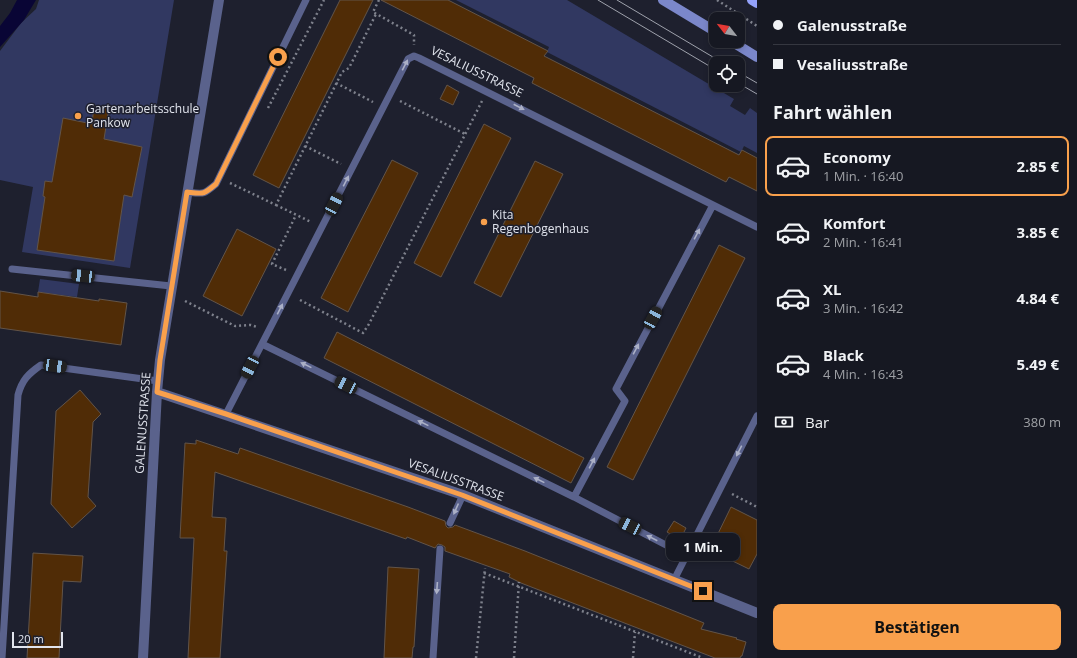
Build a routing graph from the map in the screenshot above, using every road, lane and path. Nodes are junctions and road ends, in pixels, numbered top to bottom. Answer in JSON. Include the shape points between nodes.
{"nodes":[{"id":1,"x":219,"y":0,"type":"edge"},
{"id":2,"x":306,"y":0,"type":"edge"},
{"id":3,"x":379,"y":0,"type":"edge"},
{"id":4,"x":663,"y":0,"type":"edge"},
{"id":5,"x":717,"y":0,"type":"edge"},
{"id":6,"x":752,"y":0,"type":"edge"},
{"id":7,"x":757,"y":3,"type":"edge"},
{"id":8,"x":376,"y":14,"type":"junction"},
{"id":9,"x":757,"y":26,"type":"edge"},
{"id":10,"x":709,"y":28,"type":"edge"},
{"id":11,"x":742,"y":48,"type":"edge"},
{"id":12,"x":414,"y":56,"type":"junction"},
{"id":13,"x":757,"y":57,"type":"edge"},
{"id":14,"x":336,"y":83,"type":"junction"},
{"id":15,"x":486,"y":91,"type":"junction"},
{"id":16,"x":400,"y":101,"type":"dead end"},
{"id":17,"x":383,"y":107,"type":"junction"},
{"id":18,"x":465,"y":134,"type":"junction"},
{"id":19,"x":305,"y":146,"type":"junction"},
{"id":20,"x":352,"y":169,"type":"junction"},
{"id":21,"x":230,"y":183,"type":"dead end"},
{"id":22,"x":187,"y":192,"type":"junction"},
{"id":23,"x":276,"y":205,"type":"junction"},
{"id":24,"x":713,"y":205,"type":"junction"},
{"id":25,"x":296,"y":215,"type":"junction"},
{"id":26,"x":757,"y":227,"type":"edge"},
{"id":27,"x":322,"y":228,"type":"junction"},
{"id":28,"x":12,"y":269,"type":"dead end"},
{"id":29,"x":297,"y":276,"type":"junction"},
{"id":30,"x":171,"y":286,"type":"junction"},
{"id":31,"x":300,"y":300,"type":"dead end"},
{"id":32,"x":184,"y":301,"type":"dead end"},
{"id":33,"x":268,"y":332,"type":"junction"},
{"id":34,"x":262,"y":344,"type":"junction"},
{"id":35,"x":158,"y":387,"type":"junction"},
{"id":36,"x":226,"y":414,"type":"junction"},
{"id":37,"x":757,"y":416,"type":"edge"},
{"id":38,"x":732,"y":494,"type":"dead end"},
{"id":39,"x":462,"y":495,"type":"junction"},
{"id":40,"x":574,"y":497,"type":"junction"},
{"id":41,"x":757,"y":507,"type":"edge"},
{"id":42,"x":450,"y":523,"type":"dead end"},
{"id":43,"x":440,"y":549,"type":"dead end"},
{"id":44,"x":687,"y":556,"type":"junction"},
{"id":45,"x":485,"y":568,"type":"dead end"},
{"id":46,"x":484,"y":573,"type":"junction"},
{"id":47,"x":674,"y":580,"type":"junction"},
{"id":48,"x":519,"y":582,"type":"dead end"},
{"id":49,"x":519,"y":586,"type":"junction"},
{"id":50,"x":757,"y":613,"type":"edge"},
{"id":51,"x":635,"y":632,"type":"junction"},
{"id":52,"x":2,"y":658,"type":"edge"},
{"id":53,"x":143,"y":658,"type":"edge"},
{"id":54,"x":433,"y":658,"type":"edge"},
{"id":55,"x":476,"y":658,"type":"edge"},
{"id":56,"x":514,"y":658,"type":"edge"},
{"id":57,"x":633,"y":658,"type":"edge"},
{"id":58,"x":704,"y":658,"type":"edge"}],
"edges":[{"from":1,"to":22,"type":"street","name":"GALENUSSTRASSE"},
{"from":2,"to":22,"type":"lane","via":[[216,184],[205,193]]},
{"from":3,"to":8,"type":"path","via":[[373,12]]},
{"from":4,"to":10,"type":"main road"},
{"from":5,"to":9,"type":"path"},
{"from":6,"to":7,"type":"main road"},
{"from":8,"to":12,"type":"path","via":[[414,35]]},
{"from":8,"to":14,"type":"path","via":[[350,68],[342,72]]},
{"from":11,"to":13,"type":"main road"},
{"from":12,"to":15,"type":"lane","name":"VESALIUSSTRASSE"},
{"from":17,"to":12,"type":"lane","name":"VESALIUSSTRASSE","one_way":true,"via":[[408,59]]},
{"from":14,"to":17,"type":"path"},
{"from":14,"to":19,"type":"path"},
{"from":15,"to":18,"type":"path"},
{"from":15,"to":24,"type":"lane","name":"VESALIUSSTRASSE","one_way":true},
{"from":16,"to":18,"type":"path"},
{"from":17,"to":20,"type":"lane","name":"VESALIUSSTRASSE"},
{"from":18,"to":31,"type":"path","via":[[369,324],[362,333]]},
{"from":19,"to":20,"type":"path"},
{"from":19,"to":23,"type":"path"},
{"from":27,"to":20,"type":"lane","name":"VESALIUSSTRASSE","one_way":true},
{"from":21,"to":23,"type":"path"},
{"from":22,"to":30,"type":"street","name":"GALENUSSTRASSE"},
{"from":23,"to":25,"type":"path"},
{"from":24,"to":26,"type":"lane","name":"VESALIUSSTRASSE"},
{"from":40,"to":24,"type":"lane","one_way":true,"via":[[625,401],[616,389]]},
{"from":25,"to":27,"type":"path"},
{"from":25,"to":29,"type":"path","via":[[272,264]]},
{"from":27,"to":29,"type":"lane","name":"VESALIUSSTRASSE"},
{"from":28,"to":30,"type":"lane"},
{"from":33,"to":29,"type":"lane","name":"VESALIUSSTRASSE","one_way":true},
{"from":30,"to":35,"type":"street","name":"GALENUSSTRASSE"},
{"from":32,"to":33,"type":"path","via":[[235,326],[251,325]]},
{"from":33,"to":34,"type":"lane","name":"VESALIUSSTRASSE"},
{"from":34,"to":36,"type":"lane","name":"VESALIUSSTRASSE"},
{"from":40,"to":34,"type":"lane","one_way":true},
{"from":35,"to":36,"type":"street","name":"VESALIUSSTRASSE"},
{"from":35,"to":52,"type":"lane","via":[[41,364],[21,384],[18,395]]},
{"from":35,"to":53,"type":"street","name":"GALENUSSTRASSE"},
{"from":36,"to":39,"type":"street","name":"VESALIUSSTRASSE"},
{"from":37,"to":44,"type":"lane","one_way":true},
{"from":38,"to":41,"type":"path"},
{"from":39,"to":42,"type":"lane","one_way":true},
{"from":39,"to":47,"type":"street","name":"VESALIUSSTRASSE"},
{"from":44,"to":40,"type":"lane","one_way":true},
{"from":43,"to":54,"type":"lane","one_way":true},
{"from":44,"to":47,"type":"lane"},
{"from":45,"to":46,"type":"path"},
{"from":46,"to":49,"type":"path"},
{"from":46,"to":55,"type":"path"},
{"from":47,"to":50,"type":"street","name":"VESALIUSSTRASSE"},
{"from":48,"to":49,"type":"path"},
{"from":49,"to":51,"type":"path"},
{"from":49,"to":56,"type":"path"},
{"from":51,"to":57,"type":"path"},
{"from":51,"to":58,"type":"path"}]}
